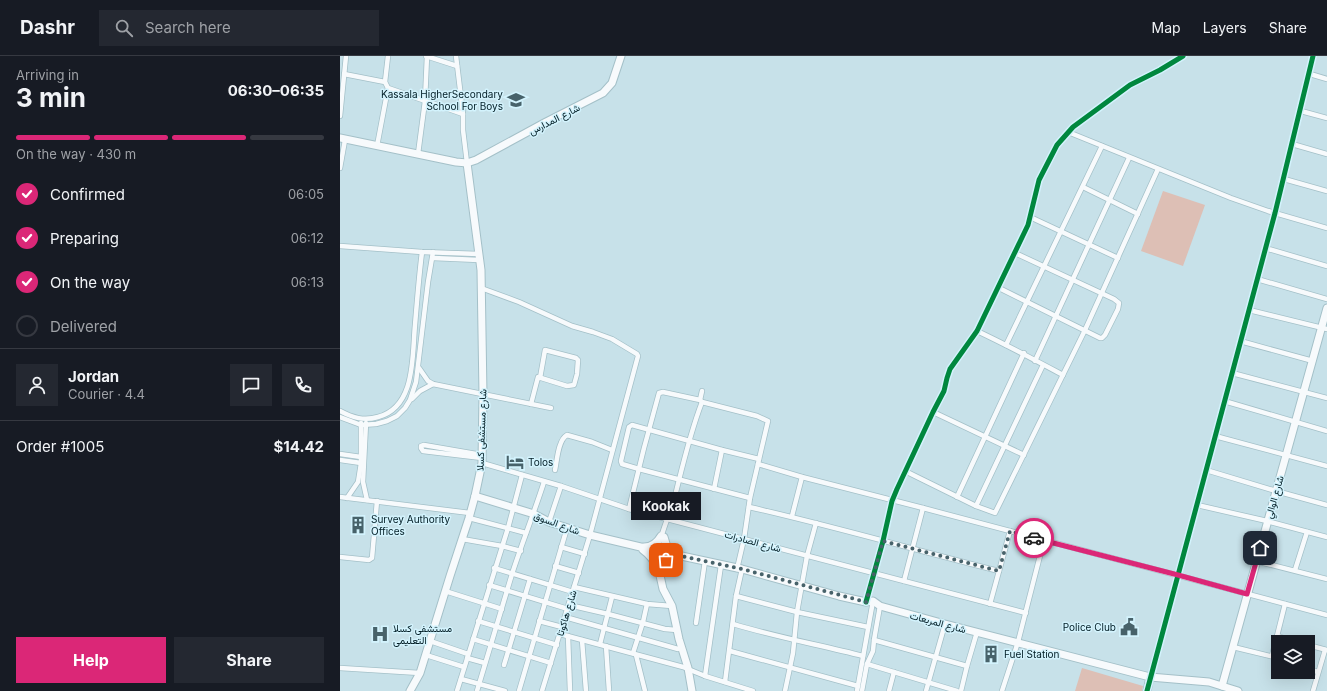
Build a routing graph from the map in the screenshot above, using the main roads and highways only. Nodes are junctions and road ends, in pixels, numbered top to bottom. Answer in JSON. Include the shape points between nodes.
{"nodes":[{"id":1,"x":621,"y":56,"type":"edge"},
{"id":2,"x":343,"y":139,"type":"edge"},
{"id":3,"x":467,"y":163,"type":"junction"},
{"id":4,"x":1327,"y":308,"type":"edge"},
{"id":5,"x":1324,"y":328,"type":"edge"},
{"id":6,"x":475,"y":496,"type":"junction"},
{"id":7,"x":640,"y":547,"type":"junction"},
{"id":8,"x":659,"y":552,"type":"junction"},
{"id":9,"x":672,"y":555,"type":"junction"},
{"id":10,"x":659,"y":572,"type":"junction"},
{"id":11,"x":675,"y":629,"type":"junction"},
{"id":12,"x":685,"y":667,"type":"junction"},
{"id":13,"x":1150,"y":677,"type":"junction"},
{"id":14,"x":1222,"y":686,"type":"junction"},
{"id":15,"x":409,"y":690,"type":"edge"},
{"id":16,"x":688,"y":691,"type":"edge"},
{"id":17,"x":692,"y":691,"type":"edge"},
{"id":18,"x":1147,"y":691,"type":"edge"},
{"id":19,"x":1238,"y":691,"type":"edge"}],
"edges":[{"from":1,"to":3,"type":"main road","name":"شارع المدارس","via":[[616,75],[603,93]]},
{"from":2,"to":3,"type":"main road"},
{"from":3,"to":6,"type":"main road","name":"شارع مستشفى كسلا","via":[[481,288],[482,458]]},
{"from":4,"to":5,"type":"main road","name":"شارع الوالي"},
{"from":5,"to":14,"type":"main road","name":"شارع الوالي","via":[[1295,422]]},
{"from":6,"to":7,"type":"main road","name":"شارع السوق","via":[[534,514],[567,528]]},
{"from":6,"to":15,"type":"main road","name":"شارع مستشفى كسلا","via":[[426,656],[420,673]]},
{"from":7,"to":8,"type":"main road","name":"شارع المربعات"},
{"from":7,"to":9,"type":"main road","via":[[652,546],[663,537]]},
{"from":7,"to":10,"type":"main road","via":[[655,562]]},
{"from":8,"to":9,"type":"main road","name":"شارع المربعات"},
{"from":8,"to":10,"type":"main road"},
{"from":9,"to":10,"type":"main road"},
{"from":9,"to":13,"type":"main road","name":"شارع المربعات","via":[[869,601],[945,624]]},
{"from":10,"to":11,"type":"main road"},
{"from":11,"to":12,"type":"main road"},
{"from":11,"to":12,"type":"main road","via":[[678,649]]},
{"from":12,"to":16,"type":"main road"},
{"from":12,"to":17,"type":"main road"},
{"from":13,"to":14,"type":"main road","name":"شارع المربعات","via":[[1198,680]]},
{"from":13,"to":18,"type":"main road"},
{"from":14,"to":19,"type":"main road","name":"شارع المربعات"}]}
